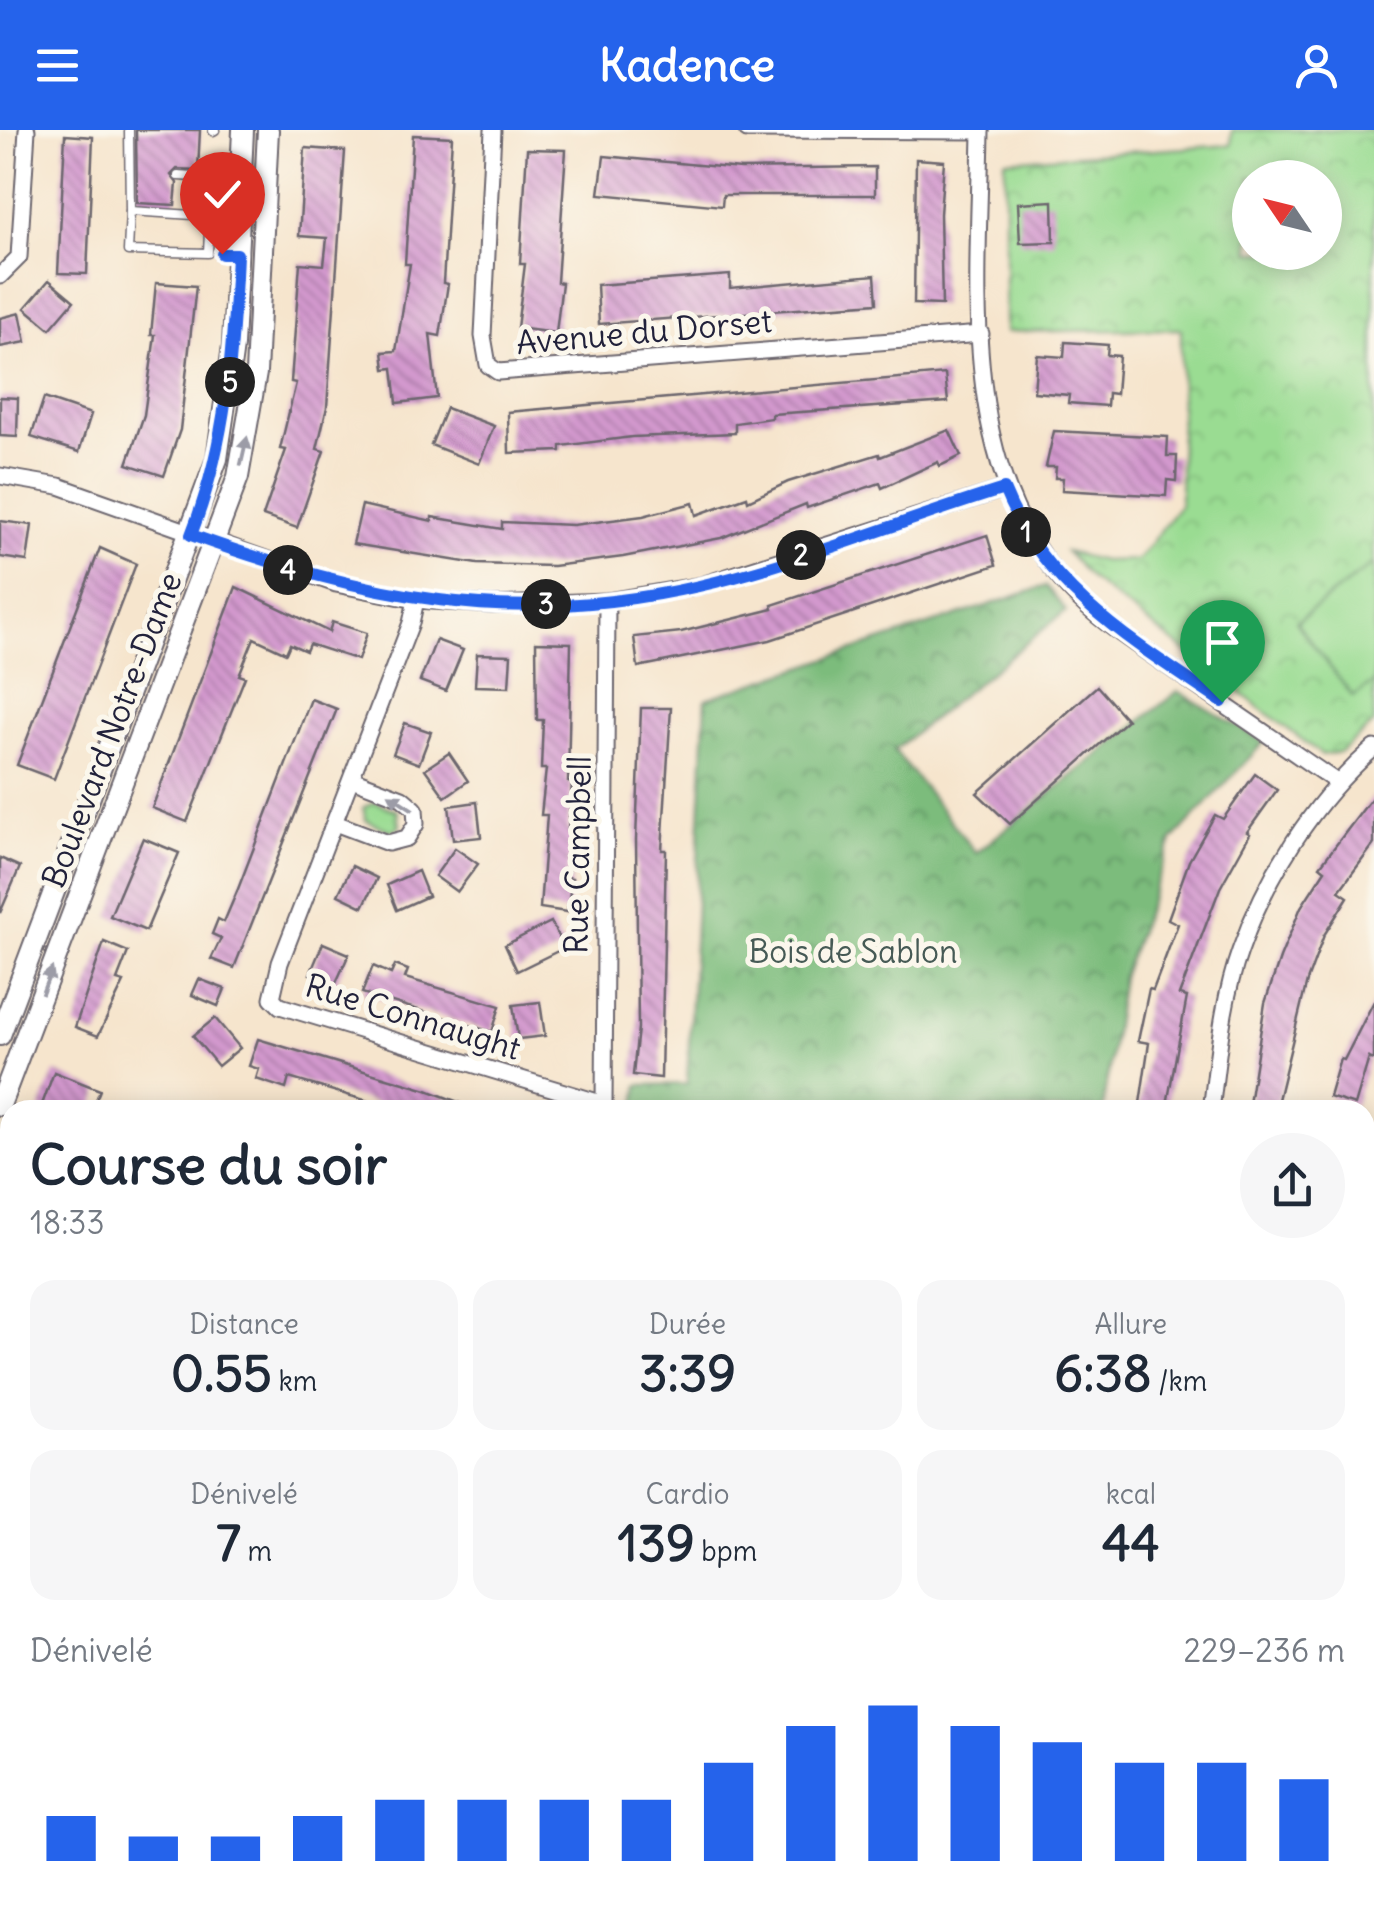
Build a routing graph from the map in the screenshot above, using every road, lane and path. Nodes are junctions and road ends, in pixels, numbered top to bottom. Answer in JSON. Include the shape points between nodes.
{"nodes":[{"id":1,"x":27,"y":130,"type":"edge"},
{"id":2,"x":129,"y":130,"type":"edge"},
{"id":3,"x":243,"y":130,"type":"edge"},
{"id":4,"x":268,"y":130,"type":"edge"},
{"id":5,"x":493,"y":130,"type":"edge"},
{"id":6,"x":748,"y":130,"type":"edge"},
{"id":7,"x":981,"y":131,"type":"edge"},
{"id":8,"x":178,"y":176,"type":"dead end"},
{"id":9,"x":211,"y":191,"type":"junction"},
{"id":10,"x":240,"y":192,"type":"junction"},
{"id":11,"x":264,"y":194,"type":"junction"},
{"id":12,"x":130,"y":212,"type":"junction"},
{"id":13,"x":210,"y":216,"type":"junction"},
{"id":14,"x":208,"y":253,"type":"junction"},
{"id":15,"x":237,"y":254,"type":"junction"},
{"id":16,"x":0,"y":276,"type":"edge"},
{"id":17,"x":981,"y":334,"type":"junction"},
{"id":18,"x":0,"y":476,"type":"edge"},
{"id":19,"x":1004,"y":489,"type":"junction"},
{"id":20,"x":191,"y":535,"type":"junction"},
{"id":21,"x":216,"y":544,"type":"junction"},
{"id":22,"x":416,"y":600,"type":"junction"},
{"id":23,"x":607,"y":601,"type":"junction"},
{"id":24,"x":1374,"y":748,"type":"edge"},
{"id":25,"x":352,"y":779,"type":"junction"},
{"id":26,"x":1335,"y":781,"type":"junction"},
{"id":27,"x":335,"y":823,"type":"junction"},
{"id":28,"x":0,"y":1035,"type":"edge"},
{"id":29,"x":2,"y":1100,"type":"edge"},
{"id":30,"x":582,"y":1100,"type":"edge"},
{"id":31,"x":604,"y":1100,"type":"edge"},
{"id":32,"x":1212,"y":1100,"type":"edge"}],
"edges":[{"from":1,"to":16,"type":"street","via":[[19,256]]},
{"from":2,"to":12,"type":"lane"},
{"from":3,"to":10,"type":"street","name":"Boulevard Notre-Dame"},
{"from":4,"to":11,"type":"street","name":"Boulevard Notre-Dame"},
{"from":5,"to":17,"type":"street","name":"Avenue du Dorset","via":[[483,336],[488,365],[498,372]]},
{"from":6,"to":7,"type":"street"},
{"from":7,"to":17,"type":"street"},
{"from":8,"to":9,"type":"lane","via":[[212,178]]},
{"from":9,"to":10,"type":"lane"},
{"from":9,"to":13,"type":"lane"},
{"from":10,"to":11,"type":"lane"},
{"from":10,"to":15,"type":"street","name":"Boulevard Notre-Dame"},
{"from":21,"to":11,"type":"street","name":"Boulevard Notre-Dame","one_way":true,"via":[[254,401]]},
{"from":12,"to":13,"type":"lane"},
{"from":12,"to":14,"type":"lane","via":[[128,251]]},
{"from":13,"to":14,"type":"lane"},
{"from":14,"to":15,"type":"lane"},
{"from":15,"to":20,"type":"street","name":"Boulevard Notre-Dame","via":[[227,406]]},
{"from":17,"to":19,"type":"street","via":[[990,436]]},
{"from":18,"to":20,"type":"street","via":[[60,486]]},
{"from":19,"to":23,"type":"street","via":[[702,585]]},
{"from":19,"to":26,"type":"street","via":[[1043,558],[1083,603]]},
{"from":20,"to":21,"type":"street"},
{"from":20,"to":28,"type":"street","name":"Boulevard Notre-Dame"},
{"from":21,"to":22,"type":"street","via":[[336,584]]},
{"from":29,"to":21,"type":"street","name":"Boulevard Notre-Dame","one_way":true},
{"from":22,"to":23,"type":"street"},
{"from":22,"to":25,"type":"street","name":"Rue Connaught"},
{"from":23,"to":31,"type":"street","name":"Rue Campbell"},
{"from":24,"to":26,"type":"street"},
{"from":25,"to":27,"type":"street","name":"Rue Connaught"},
{"from":27,"to":25,"type":"street","one_way":true,"via":[[388,843],[407,838],[416,824],[415,809],[402,798]]},
{"from":26,"to":32,"type":"street","via":[[1276,872],[1240,951]]},
{"from":27,"to":30,"type":"street","name":"Rue Connaught","via":[[272,998],[280,1006]]}]}
